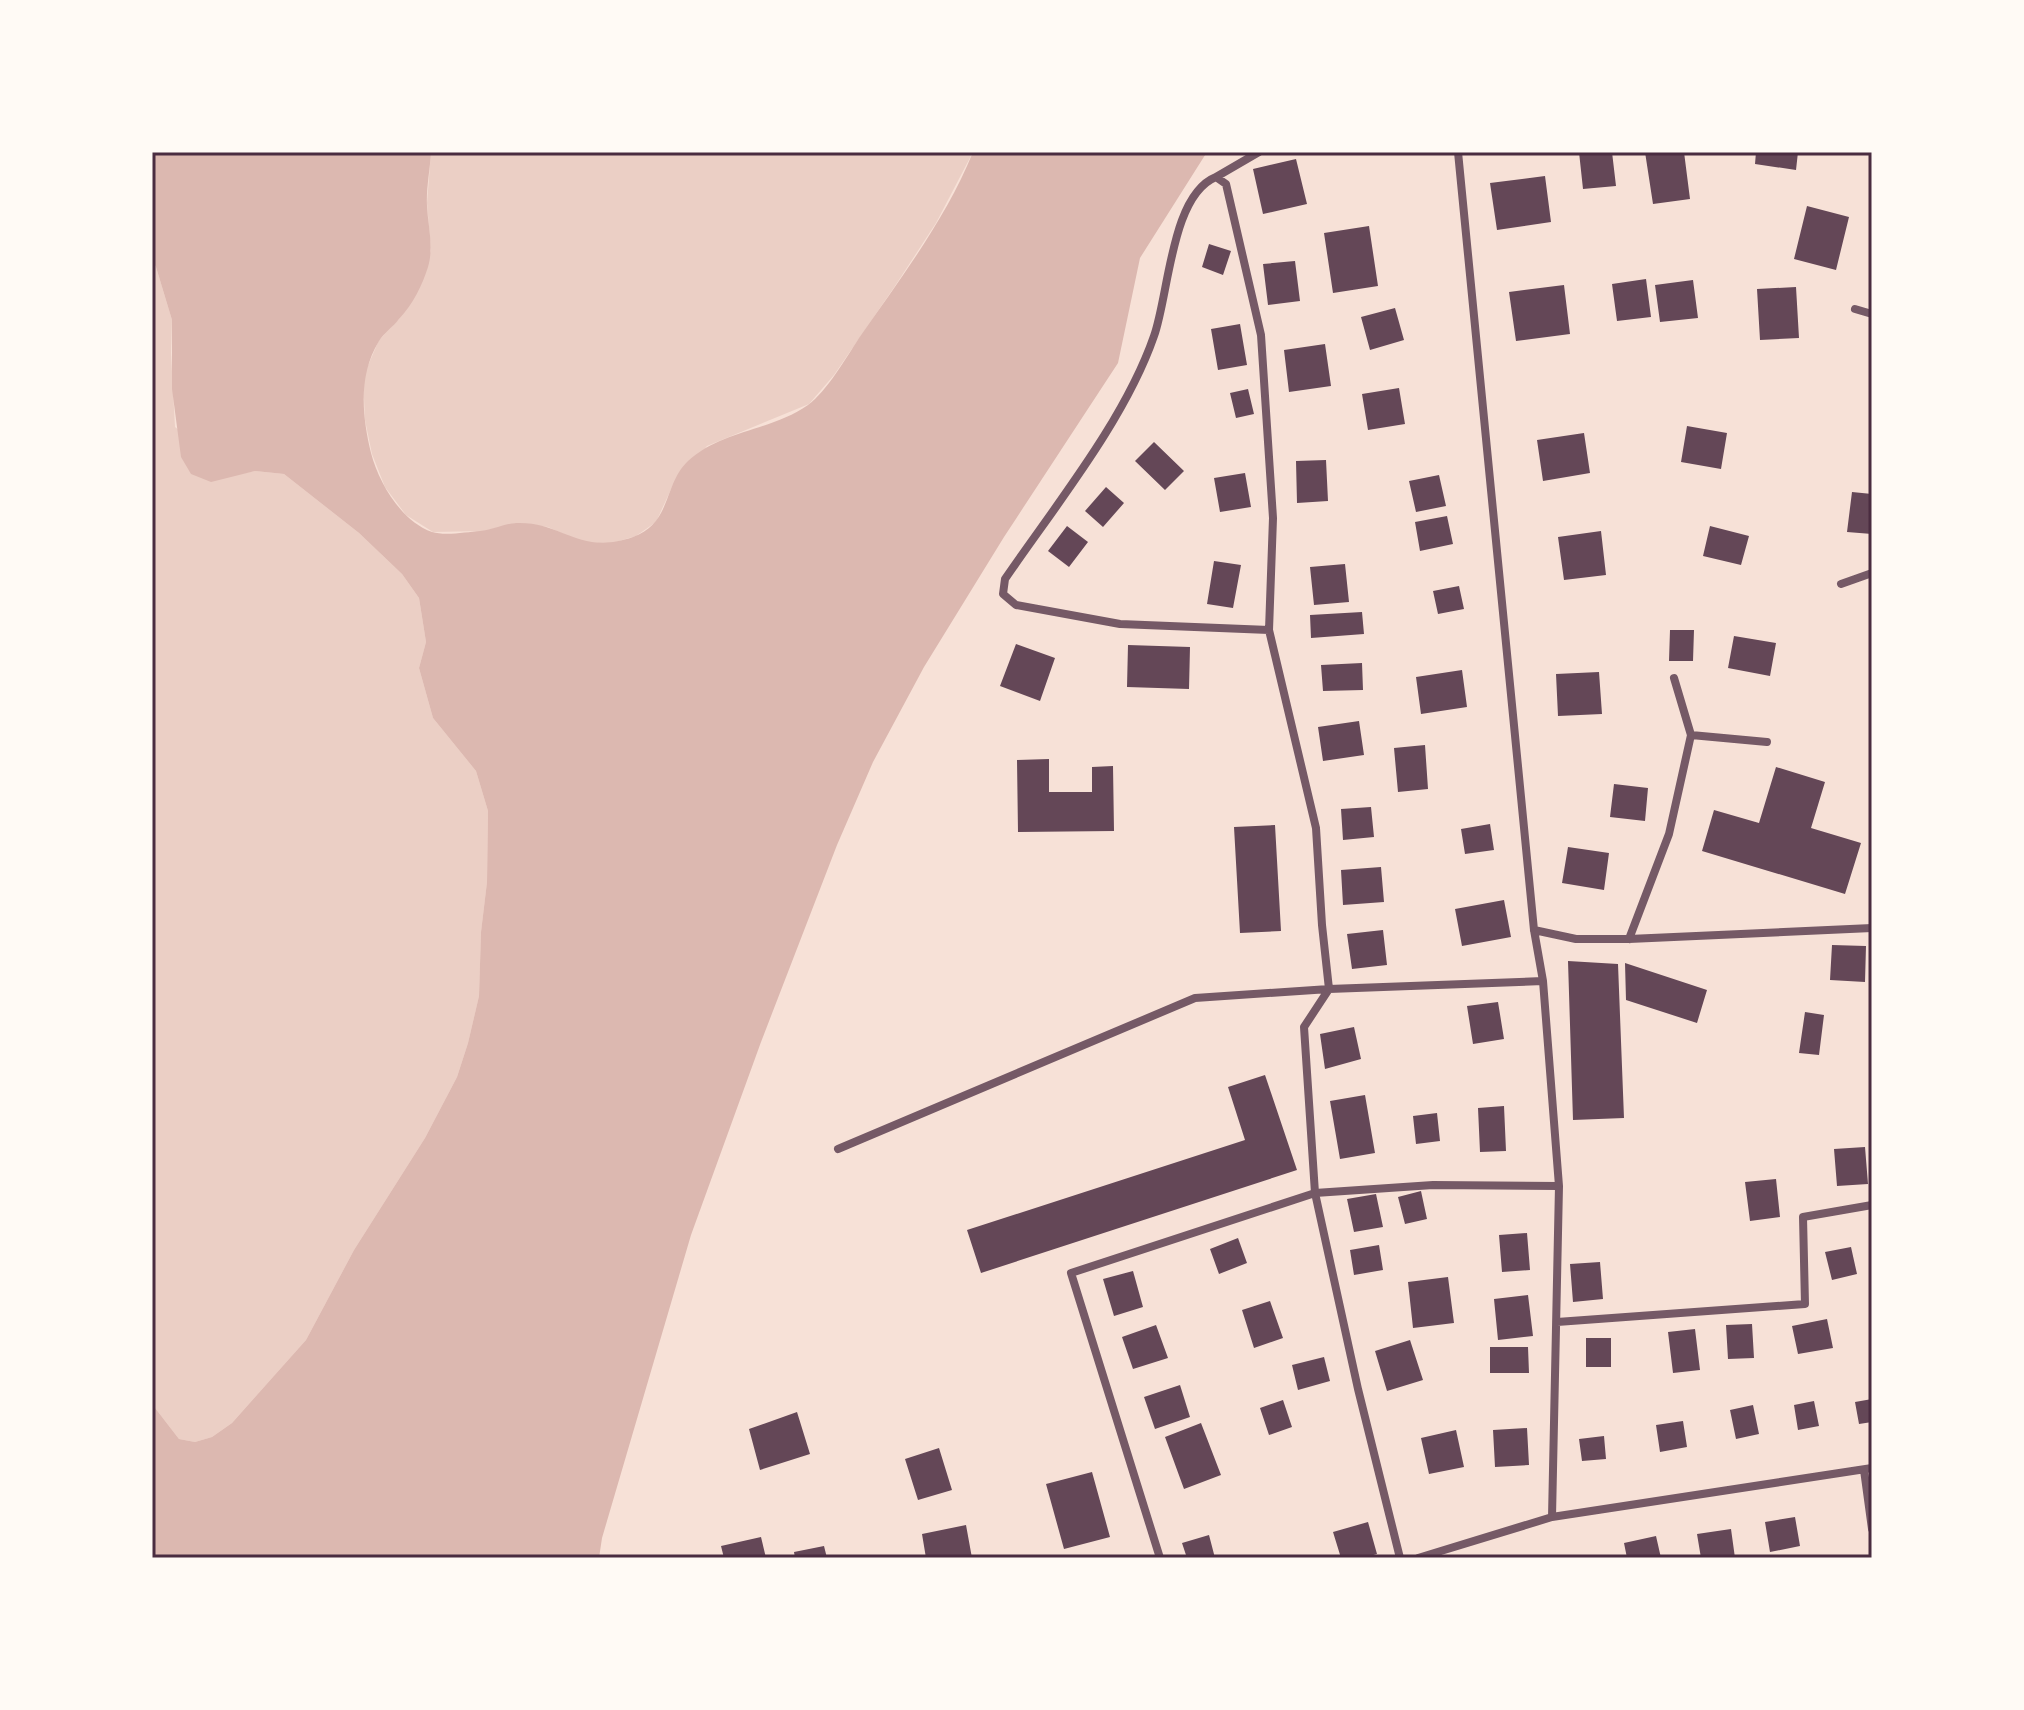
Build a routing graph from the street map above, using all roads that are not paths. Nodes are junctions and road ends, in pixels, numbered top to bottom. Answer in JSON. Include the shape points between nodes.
{"nodes":[{"id":1,"x":1259,"y":152,"type":"edge"},
{"id":2,"x":1458,"y":152,"type":"edge"},
{"id":3,"x":1216,"y":177,"type":"junction"},
{"id":4,"x":1855,"y":309,"type":"dead end"},
{"id":5,"x":1872,"y":314,"type":"edge"},
{"id":6,"x":1872,"y":573,"type":"edge"},
{"id":7,"x":1841,"y":584,"type":"dead end"},
{"id":8,"x":1269,"y":630,"type":"junction"},
{"id":9,"x":1674,"y":678,"type":"dead end"},
{"id":10,"x":1691,"y":735,"type":"junction"},
{"id":11,"x":1767,"y":742,"type":"dead end"},
{"id":12,"x":1872,"y":928,"type":"edge"},
{"id":13,"x":1534,"y":930,"type":"junction"},
{"id":14,"x":1629,"y":939,"type":"junction"},
{"id":15,"x":1543,"y":981,"type":"junction"},
{"id":16,"x":1329,"y":989,"type":"junction"},
{"id":17,"x":838,"y":1149,"type":"dead end"},
{"id":18,"x":1559,"y":1186,"type":"junction"},
{"id":19,"x":1315,"y":1193,"type":"junction"},
{"id":20,"x":1872,"y":1205,"type":"edge"},
{"id":21,"x":1557,"y":1322,"type":"junction"},
{"id":22,"x":1868,"y":1469,"type":"edge"},
{"id":23,"x":1552,"y":1517,"type":"junction"},
{"id":24,"x":1872,"y":1529,"type":"edge"},
{"id":25,"x":1160,"y":1558,"type":"edge"},
{"id":26,"x":1400,"y":1558,"type":"edge"},
{"id":27,"x":1418,"y":1558,"type":"edge"}],
"edges":[{"from":1,"to":3,"type":"street"},
{"from":2,"to":13,"type":"street"},
{"from":3,"to":8,"type":"street","via":[[1226,184],[1261,335],[1273,518]]},
{"from":3,"to":8,"type":"street","via":[[1205,181],[1181,220],[1154,336],[1125,397],[1005,579],[1003,594],[1016,605],[1120,624]]},
{"from":4,"to":5,"type":"street"},
{"from":6,"to":7,"type":"street"},
{"from":8,"to":16,"type":"street","via":[[1316,828]]},
{"from":9,"to":10,"type":"street"},
{"from":10,"to":11,"type":"street"},
{"from":10,"to":14,"type":"street","via":[[1669,834]]},
{"from":12,"to":14,"type":"street"},
{"from":13,"to":14,"type":"street","via":[[1576,939]]},
{"from":13,"to":15,"type":"street"},
{"from":15,"to":16,"type":"street"},
{"from":15,"to":18,"type":"street"},
{"from":16,"to":17,"type":"street","via":[[1195,998]]},
{"from":16,"to":19,"type":"street","via":[[1304,1027]]},
{"from":18,"to":19,"type":"street","via":[[1433,1185]]},
{"from":18,"to":21,"type":"street"},
{"from":19,"to":25,"type":"street","via":[[1071,1273]]},
{"from":19,"to":26,"type":"street"},
{"from":20,"to":21,"type":"street","via":[[1803,1217],[1805,1304]]},
{"from":21,"to":23,"type":"street"},
{"from":22,"to":23,"type":"street"},
{"from":22,"to":24,"type":"street"},
{"from":23,"to":27,"type":"street"}]}
